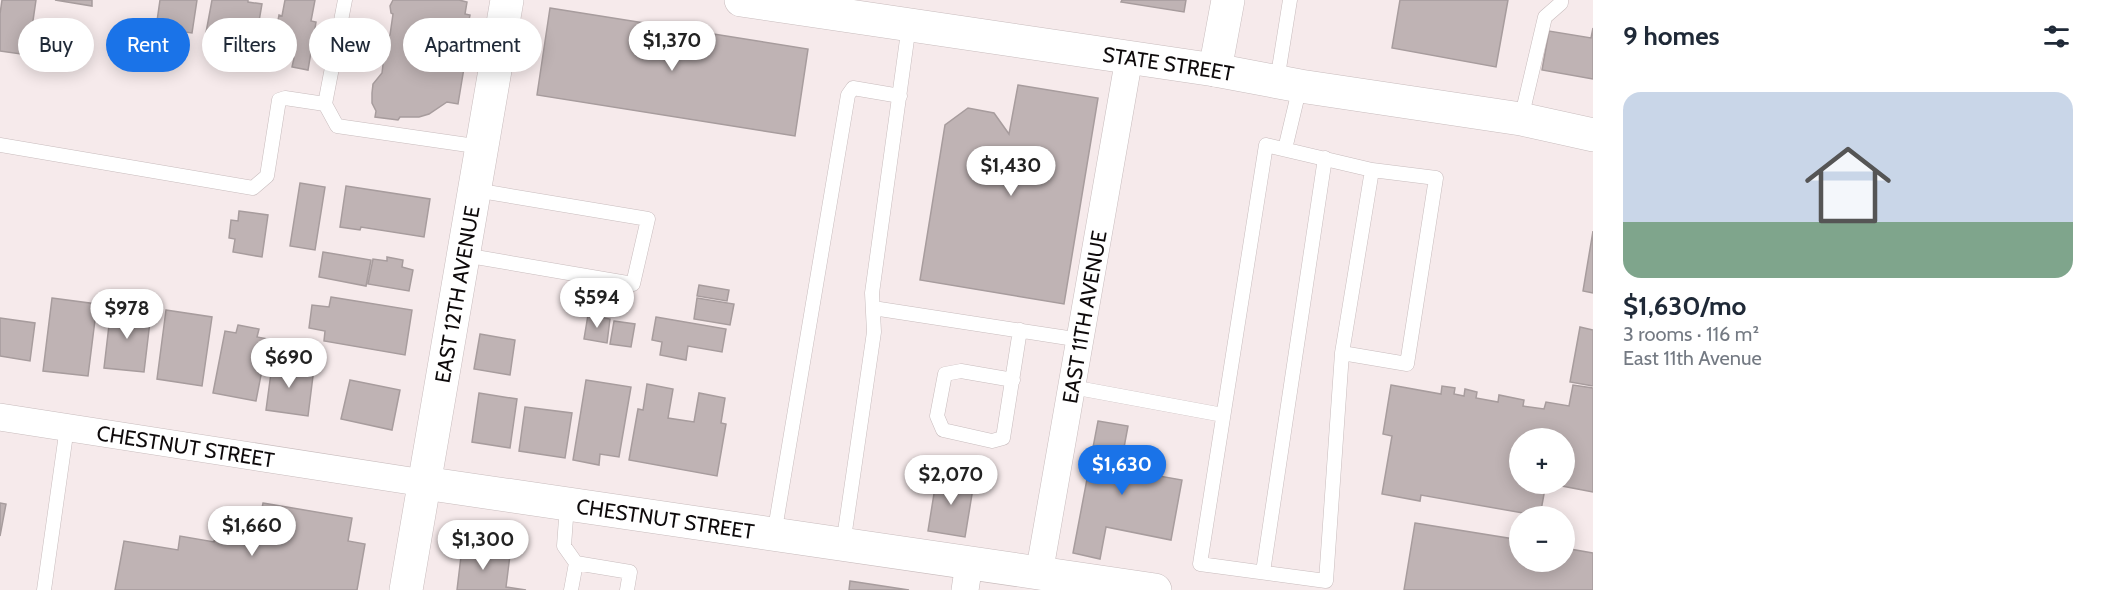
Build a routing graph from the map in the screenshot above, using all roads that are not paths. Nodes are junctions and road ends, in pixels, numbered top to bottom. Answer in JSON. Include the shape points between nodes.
{"nodes":[{"id":1,"x":345,"y":0,"type":"edge"},
{"id":2,"x":507,"y":0,"type":"edge"},
{"id":3,"x":1228,"y":0,"type":"edge"},
{"id":4,"x":1290,"y":0,"type":"edge"},
{"id":5,"x":1562,"y":0,"type":"edge"},
{"id":6,"x":750,"y":1,"type":"edge"},
{"id":7,"x":890,"y":19,"type":"junction"},
{"id":8,"x":1129,"y":58,"type":"junction"},
{"id":9,"x":1215,"y":70,"type":"junction"},
{"id":10,"x":1288,"y":83,"type":"junction"},
{"id":11,"x":900,"y":96,"type":"junction"},
{"id":12,"x":325,"y":104,"type":"junction"},
{"id":13,"x":1521,"y":119,"type":"junction"},
{"id":14,"x":1593,"y":135,"type":"edge"},
{"id":15,"x":0,"y":146,"type":"edge"},
{"id":16,"x":482,"y":147,"type":"junction"},
{"id":17,"x":1285,"y":150,"type":"junction"},
{"id":18,"x":1325,"y":158,"type":"junction"},
{"id":19,"x":1372,"y":170,"type":"junction"},
{"id":20,"x":475,"y":190,"type":"junction"},
{"id":21,"x":464,"y":255,"type":"junction"},
{"id":22,"x":873,"y":308,"type":"junction"},
{"id":23,"x":1020,"y":330,"type":"junction"},
{"id":24,"x":1081,"y":340,"type":"junction"},
{"id":25,"x":1342,"y":353,"type":"junction"},
{"id":26,"x":1012,"y":380,"type":"junction"},
{"id":27,"x":1072,"y":387,"type":"junction"},
{"id":28,"x":1224,"y":415,"type":"junction"},
{"id":29,"x":0,"y":417,"type":"edge"},
{"id":30,"x":67,"y":427,"type":"junction"},
{"id":31,"x":424,"y":483,"type":"junction"},
{"id":32,"x":567,"y":505,"type":"junction"},
{"id":33,"x":774,"y":535,"type":"junction"},
{"id":34,"x":843,"y":545,"type":"junction"},
{"id":35,"x":576,"y":563,"type":"junction"},
{"id":36,"x":1263,"y":572,"type":"junction"},
{"id":37,"x":1039,"y":574,"type":"junction"},
{"id":38,"x":967,"y":577,"type":"edge"},
{"id":39,"x":44,"y":590,"type":"edge"},
{"id":40,"x":406,"y":590,"type":"edge"},
{"id":41,"x":571,"y":590,"type":"edge"},
{"id":42,"x":627,"y":590,"type":"edge"},
{"id":43,"x":1155,"y":590,"type":"edge"}],
"edges":[{"from":1,"to":12,"type":"lane"},
{"from":2,"to":16,"type":"street","name":"EAST 12TH AVENUE"},
{"from":3,"to":9,"type":"street"},
{"from":4,"to":10,"type":"lane"},
{"from":5,"to":13,"type":"lane","via":[[1545,17]]},
{"from":6,"to":7,"type":"street","name":"STATE STREET"},
{"from":7,"to":8,"type":"street","name":"STATE STREET"},
{"from":7,"to":11,"type":"lane"},
{"from":8,"to":9,"type":"street","name":"STATE STREET"},
{"from":8,"to":24,"type":"street","name":"EAST 11TH AVENUE"},
{"from":9,"to":10,"type":"street","name":"STATE STREET"},
{"from":10,"to":13,"type":"street","name":"STATE STREET"},
{"from":10,"to":17,"type":"lane"},
{"from":11,"to":22,"type":"lane"},
{"from":11,"to":33,"type":"lane","via":[[853,88],[848,95]]},
{"from":12,"to":15,"type":"lane","via":[[279,100],[267,177],[253,188]]},
{"from":12,"to":16,"type":"lane","via":[[337,126]]},
{"from":13,"to":14,"type":"street","name":"STATE STREET"},
{"from":16,"to":20,"type":"street","name":"EAST 12TH AVENUE"},
{"from":17,"to":18,"type":"lane"},
{"from":17,"to":28,"type":"lane","via":[[1266,145]]},
{"from":18,"to":19,"type":"lane"},
{"from":18,"to":36,"type":"lane"},
{"from":19,"to":25,"type":"lane"},
{"from":19,"to":25,"type":"lane","via":[[1436,178],[1407,364]]},
{"from":20,"to":21,"type":"street","name":"EAST 12TH AVENUE"},
{"from":20,"to":21,"type":"lane","via":[[648,219],[633,284]]},
{"from":21,"to":31,"type":"street","name":"EAST 12TH AVENUE"},
{"from":22,"to":23,"type":"lane"},
{"from":22,"to":34,"type":"lane","via":[[874,332]]},
{"from":23,"to":24,"type":"lane"},
{"from":23,"to":26,"type":"lane"},
{"from":24,"to":27,"type":"street","name":"EAST 11TH AVENUE"},
{"from":25,"to":36,"type":"lane","via":[[1326,581]]},
{"from":26,"to":26,"type":"lane","via":[[961,370],[945,374],[937,416],[943,430],[992,441],[1003,438]]},
{"from":27,"to":28,"type":"lane"},
{"from":27,"to":37,"type":"street","name":"EAST 11TH AVENUE"},
{"from":28,"to":36,"type":"lane","via":[[1200,564]]},
{"from":29,"to":30,"type":"street","name":"CHESTNUT STREET"},
{"from":30,"to":31,"type":"street","name":"CHESTNUT STREET"},
{"from":30,"to":39,"type":"lane"},
{"from":31,"to":32,"type":"street","name":"CHESTNUT STREET"},
{"from":31,"to":40,"type":"street","name":"EAST 12TH AVENUE"},
{"from":32,"to":33,"type":"street","name":"CHESTNUT STREET"},
{"from":32,"to":35,"type":"lane","via":[[564,546]]},
{"from":33,"to":34,"type":"street","name":"CHESTNUT STREET"},
{"from":34,"to":38,"type":"street","name":"CHESTNUT STREET"},
{"from":35,"to":41,"type":"lane"},
{"from":35,"to":42,"type":"lane","via":[[630,572]]},
{"from":37,"to":38,"type":"street","name":"CHESTNUT STREET"},
{"from":37,"to":43,"type":"street","name":"CHESTNUT STREET"}]}
